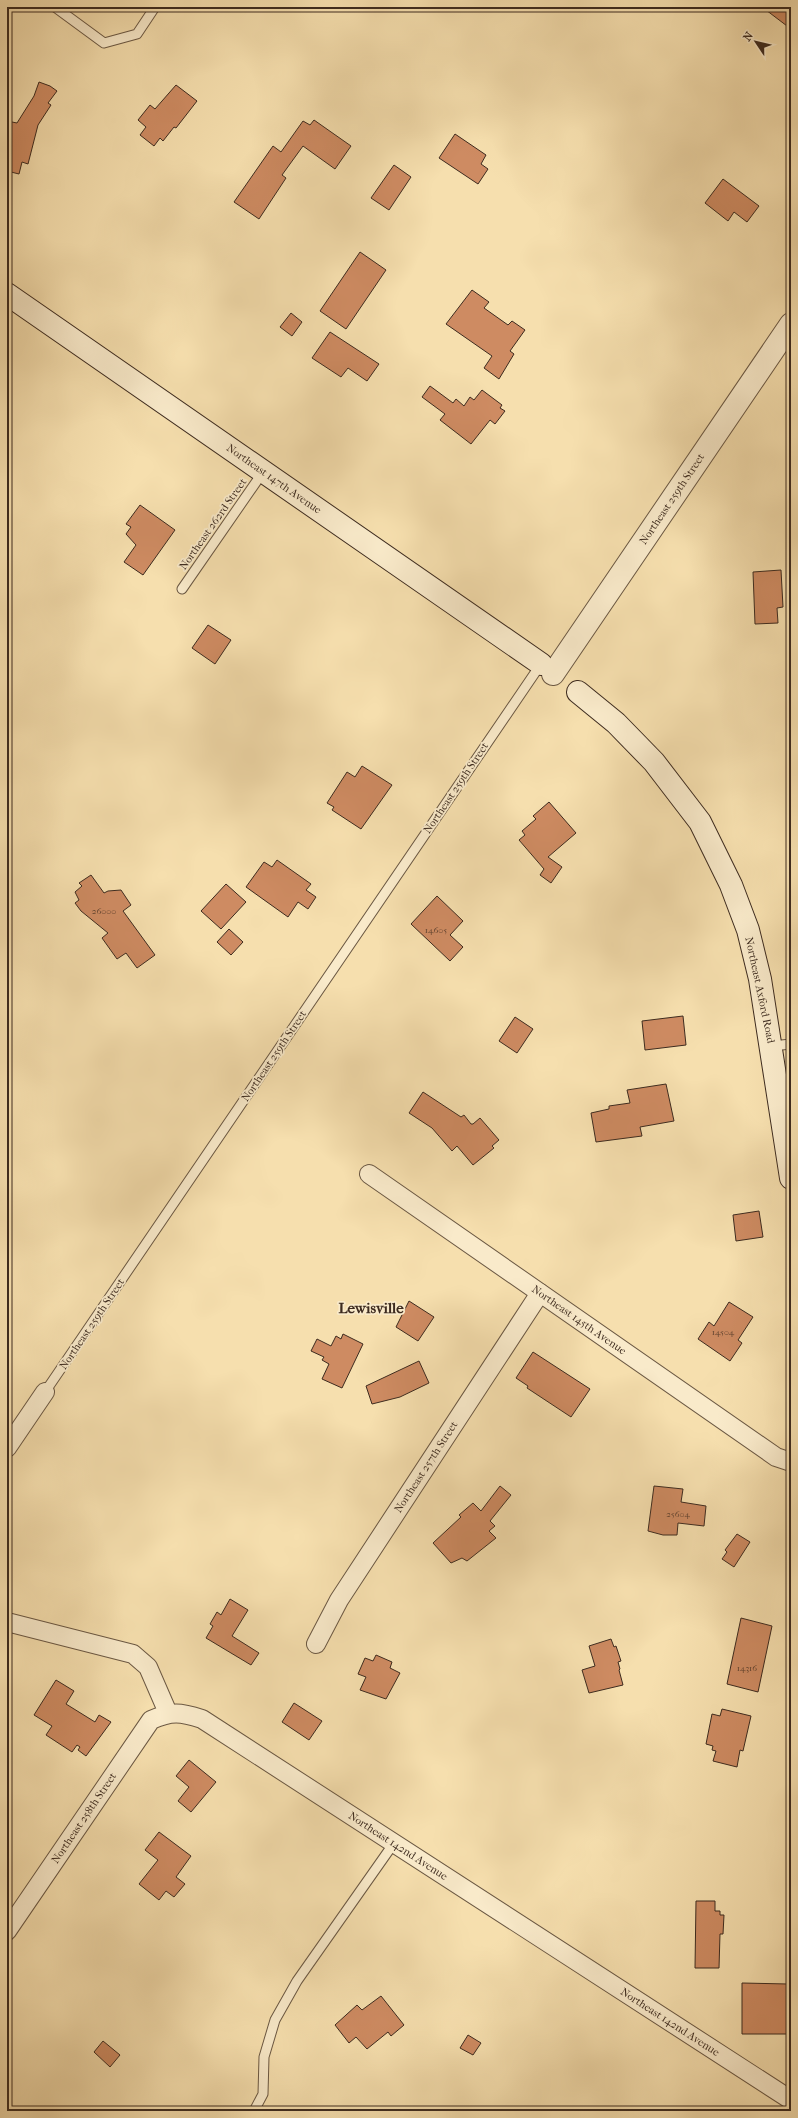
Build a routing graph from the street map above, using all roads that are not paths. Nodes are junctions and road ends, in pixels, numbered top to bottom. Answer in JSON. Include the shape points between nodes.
{"nodes":[{"id":1,"x":55,"y":7,"type":"edge"},
{"id":2,"x":155,"y":7,"type":"edge"},
{"id":3,"x":7,"y":294,"type":"edge"},
{"id":4,"x":791,"y":324,"type":"edge"},
{"id":5,"x":263,"y":472,"type":"junction"},
{"id":6,"x":182,"y":589,"type":"dead end"},
{"id":7,"x":547,"y":669,"type":"junction"},
{"id":8,"x":782,"y":1045,"type":"edge"},
{"id":9,"x":369,"y":1174,"type":"dead end"},
{"id":10,"x":791,"y":1178,"type":"edge"},
{"id":11,"x":540,"y":1293,"type":"junction"},
{"id":12,"x":45,"y":1392,"type":"joint"},
{"id":13,"x":7,"y":1448,"type":"edge"},
{"id":14,"x":791,"y":1462,"type":"edge"},
{"id":15,"x":7,"y":1622,"type":"edge"},
{"id":16,"x":316,"y":1644,"type":"dead end"},
{"id":17,"x":168,"y":1713,"type":"junction"},
{"id":18,"x":394,"y":1843,"type":"junction"},
{"id":19,"x":7,"y":1931,"type":"edge"},
{"id":20,"x":791,"y":2100,"type":"edge"},
{"id":21,"x":254,"y":2111,"type":"edge"}],
"edges":[{"from":1,"to":2,"type":"lane","via":[[104,43],[137,34]]},
{"from":3,"to":5,"type":"main road","name":"Northeast 147th Avenue"},
{"from":4,"to":7,"type":"main road","name":"Northeast 259th Street"},
{"from":5,"to":6,"type":"lane","name":"Northeast 262rd Street"},
{"from":5,"to":7,"type":"main road","name":"Northeast 147th Avenue"},
{"from":7,"to":8,"type":"main road","name":"Northeast Axford Road","via":[[616,723],[654,762],[700,822],[731,885],[748,930],[760,979]]},
{"from":7,"to":12,"type":"lane","name":"Northeast 259th Street"},
{"from":8,"to":10,"type":"main road","name":"Northeast Axford Road"},
{"from":9,"to":11,"type":"street","name":"Northeast 145th Avenue"},
{"from":11,"to":14,"type":"street","name":"Northeast 145th Avenue","via":[[776,1457]]},
{"from":11,"to":16,"type":"street","name":"Northeast 257th Street","via":[[339,1600]]},
{"from":12,"to":13,"type":"street","name":"Northeast 259th Street"},
{"from":15,"to":17,"type":"street","via":[[132,1654],[148,1667]]},
{"from":17,"to":18,"type":"street","name":"Northeast 142nd Avenue","via":[[183,1713],[202,1719]]},
{"from":17,"to":19,"type":"street","name":"Northeast 258th Street","via":[[151,1720]]},
{"from":18,"to":20,"type":"street","name":"Northeast 142nd Avenue"},
{"from":18,"to":21,"type":"lane","via":[[297,1981],[275,2020],[264,2057],[264,2094]]}]}
